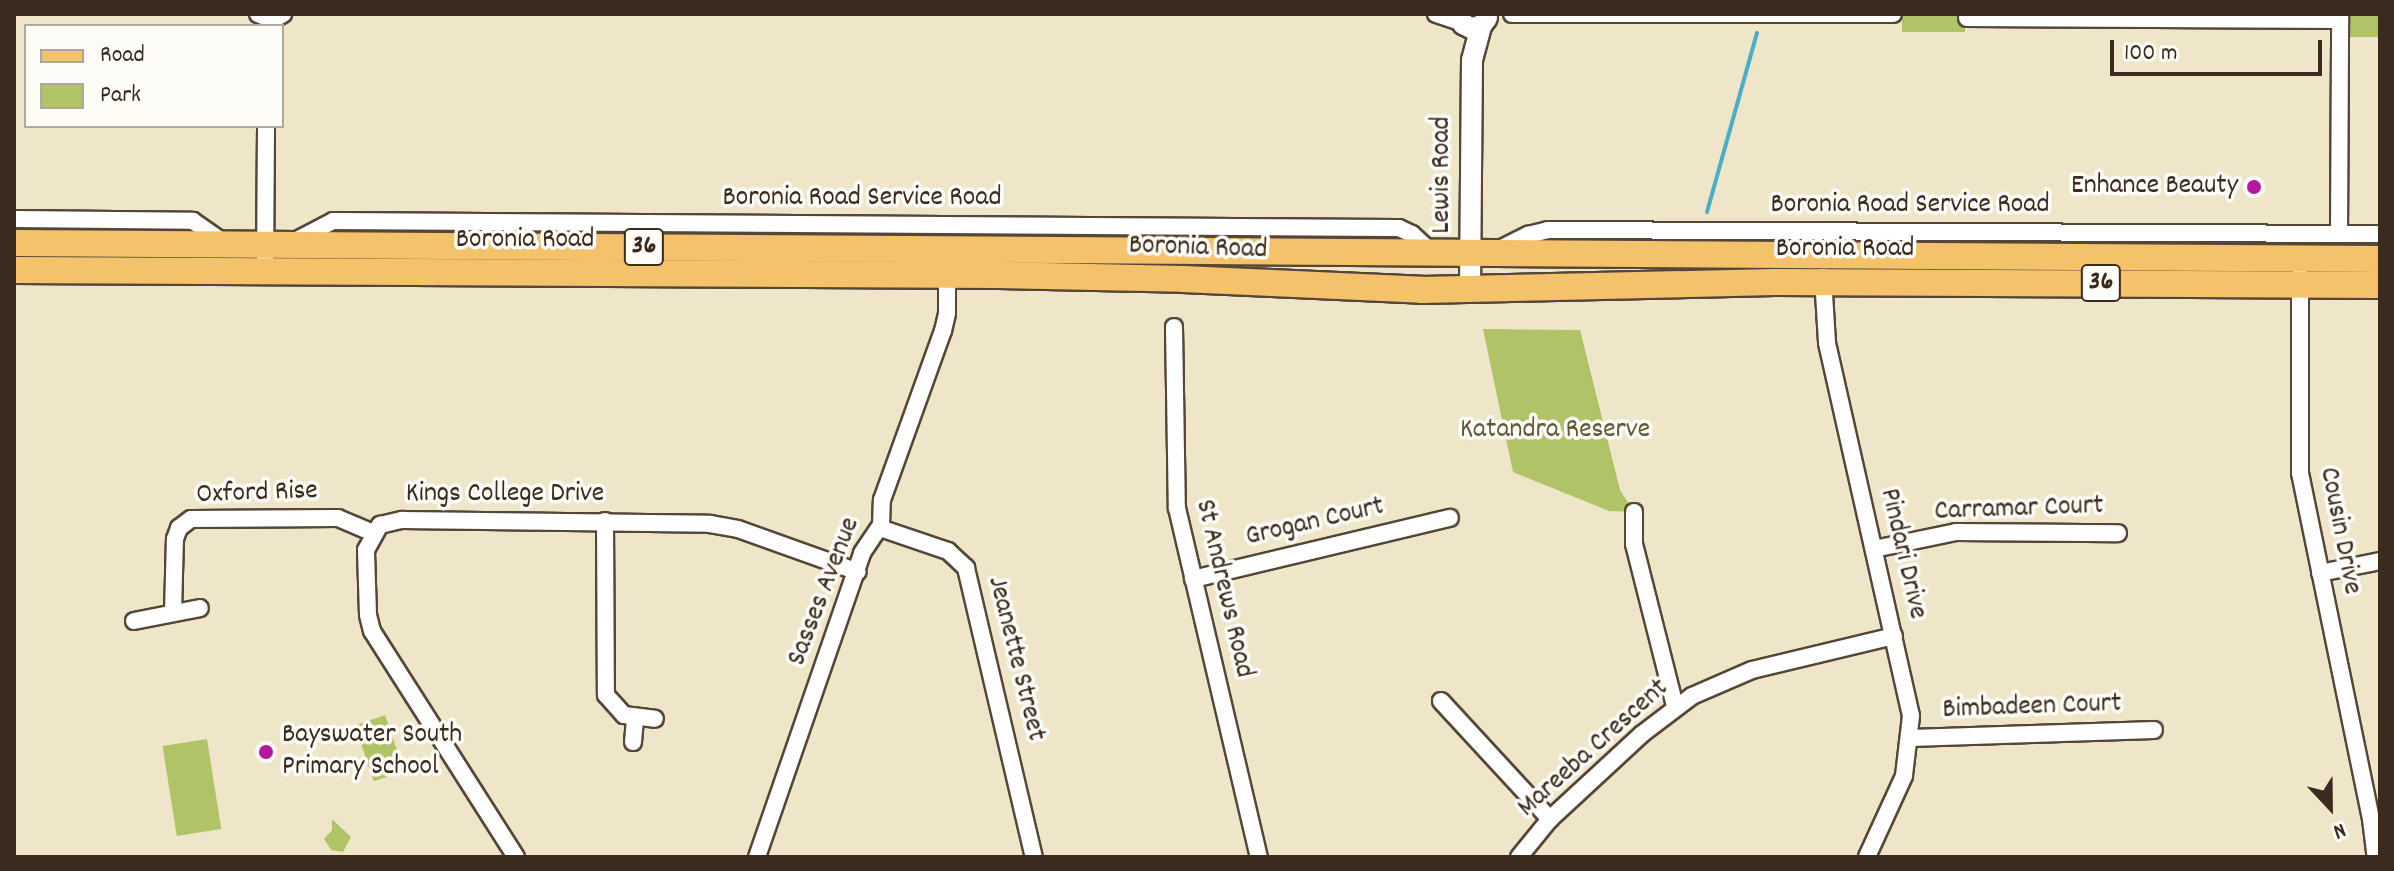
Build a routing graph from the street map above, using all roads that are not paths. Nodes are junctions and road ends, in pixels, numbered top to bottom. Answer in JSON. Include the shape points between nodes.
{"nodes":[{"id":1,"x":1436,"y":14,"type":"edge"},
{"id":2,"x":1513,"y":14,"type":"edge"},
{"id":3,"x":1893,"y":14,"type":"edge"},
{"id":4,"x":2340,"y":17,"type":"edge"},
{"id":5,"x":1967,"y":18,"type":"dead end"},
{"id":6,"x":1472,"y":21,"type":"edge"},
{"id":7,"x":266,"y":128,"type":"edge"},
{"id":8,"x":14,"y":219,"type":"edge"},
{"id":9,"x":1838,"y":231,"type":"junction"},
{"id":10,"x":2134,"y":233,"type":"junction"},
{"id":11,"x":2285,"y":234,"type":"junction"},
{"id":12,"x":2339,"y":234,"type":"junction"},
{"id":13,"x":2380,"y":234,"type":"edge"},
{"id":14,"x":14,"y":243,"type":"edge"},
{"id":15,"x":278,"y":244,"type":"junction"},
{"id":16,"x":227,"y":245,"type":"junction"},
{"id":17,"x":1431,"y":252,"type":"junction"},
{"id":18,"x":1482,"y":253,"type":"junction"},
{"id":19,"x":2162,"y":257,"type":"junction"},
{"id":20,"x":2239,"y":258,"type":"junction"},
{"id":21,"x":2380,"y":259,"type":"edge"},
{"id":22,"x":947,"y":263,"type":"junction"},
{"id":23,"x":1823,"y":268,"type":"junction"},
{"id":24,"x":14,"y":270,"type":"edge"},
{"id":25,"x":265,"y":271,"type":"junction"},
{"id":26,"x":2300,"y":272,"type":"junction"},
{"id":27,"x":2380,"y":285,"type":"edge"},
{"id":28,"x":1470,"y":290,"type":"junction"},
{"id":29,"x":1174,"y":327,"type":"dead end"},
{"id":30,"x":1634,"y":512,"type":"dead end"},
{"id":31,"x":1450,"y":518,"type":"dead end"},
{"id":32,"x":605,"y":521,"type":"junction"},
{"id":33,"x":880,"y":528,"type":"junction"},
{"id":34,"x":373,"y":533,"type":"junction"},
{"id":35,"x":2118,"y":533,"type":"dead end"},
{"id":36,"x":1874,"y":549,"type":"junction"},
{"id":37,"x":2380,"y":561,"type":"edge"},
{"id":38,"x":858,"y":572,"type":"junction"},
{"id":39,"x":2320,"y":573,"type":"junction"},
{"id":40,"x":1193,"y":579,"type":"junction"},
{"id":41,"x":200,"y":608,"type":"dead end"},
{"id":42,"x":173,"y":613,"type":"junction"},
{"id":43,"x":134,"y":621,"type":"dead end"},
{"id":44,"x":1894,"y":636,"type":"junction"},
{"id":45,"x":1441,"y":701,"type":"dead end"},
{"id":46,"x":1675,"y":706,"type":"junction"},
{"id":47,"x":635,"y":718,"type":"junction"},
{"id":48,"x":655,"y":719,"type":"dead end"},
{"id":49,"x":2154,"y":730,"type":"dead end"},
{"id":50,"x":1911,"y":738,"type":"junction"},
{"id":51,"x":633,"y":742,"type":"dead end"},
{"id":52,"x":1550,"y":819,"type":"junction"},
{"id":53,"x":516,"y":857,"type":"edge"},
{"id":54,"x":757,"y":857,"type":"edge"},
{"id":55,"x":1034,"y":857,"type":"edge"},
{"id":56,"x":1259,"y":857,"type":"edge"},
{"id":57,"x":1519,"y":857,"type":"edge"},
{"id":58,"x":1867,"y":857,"type":"edge"},
{"id":59,"x":2376,"y":857,"type":"edge"}],
"edges":[{"from":1,"to":6,"type":"street"},
{"from":2,"to":3,"type":"street"},
{"from":2,"to":6,"type":"street"},
{"from":4,"to":5,"type":"street"},
{"from":4,"to":12,"type":"street"},
{"from":6,"to":18,"type":"street","name":"Lewis Road"},
{"from":7,"to":15,"type":"street"},
{"from":8,"to":16,"type":"street","via":[[193,221]]},
{"from":9,"to":10,"type":"street","name":"Boronia Road Service Road"},
{"from":9,"to":18,"type":"street","name":"Boronia Road Service Road","via":[[1548,230]]},
{"from":9,"to":23,"type":"street"},
{"from":10,"to":11,"type":"street","name":"Boronia Road Service Road"},
{"from":10,"to":19,"type":"street"},
{"from":11,"to":12,"type":"street","name":"Boronia Road Service Road"},
{"from":11,"to":20,"type":"street"},
{"from":12,"to":13,"type":"street","name":"Boronia Road Service Road"},
{"from":14,"to":16,"type":"main road","name":"Boronia Road","number":"36"},
{"from":15,"to":16,"type":"main road","name":"Boronia Road","number":"36"},
{"from":15,"to":17,"type":"street","name":"Boronia Road Service Road","via":[[333,221],[1399,228]]},
{"from":15,"to":22,"type":"main road","name":"Boronia Road","number":"36"},
{"from":15,"to":25,"type":"street"},
{"from":17,"to":18,"type":"main road","name":"Boronia Road","number":"36"},
{"from":17,"to":22,"type":"main road","name":"Boronia Road","number":"36"},
{"from":18,"to":23,"type":"main road","name":"Boronia Road","number":"36"},
{"from":18,"to":28,"type":"street","name":"Lewis Road"},
{"from":19,"to":20,"type":"main road","name":"Boronia Road","number":"36"},
{"from":19,"to":23,"type":"main road","name":"Boronia Road","number":"36"},
{"from":20,"to":26,"type":"main road","name":"Boronia Road","number":"36"},
{"from":21,"to":26,"type":"main road","name":"Boronia Road","number":"36"},
{"from":22,"to":25,"type":"main road","name":"Boronia Road","number":"36"},
{"from":22,"to":28,"type":"main road","name":"Boronia Road","number":"36"},
{"from":22,"to":33,"type":"street","name":"Sasses Avenue","via":[[943,331],[882,500]]},
{"from":23,"to":26,"type":"main road","name":"Boronia Road","number":"36"},
{"from":23,"to":28,"type":"main road","name":"Boronia Road","number":"36"},
{"from":23,"to":36,"type":"street","name":"Pindari Drive","via":[[1827,343]]},
{"from":24,"to":25,"type":"main road","name":"Boronia Road","number":"36"},
{"from":26,"to":27,"type":"main road","name":"Boronia Road","number":"36"},
{"from":26,"to":39,"type":"street","name":"Cousin Drive","via":[[2300,473]]},
{"from":29,"to":40,"type":"street","name":"St Andrews Road","via":[[1174,487]]},
{"from":30,"to":46,"type":"street","via":[[1634,544]]},
{"from":31,"to":40,"type":"street","name":"Grogan Court"},
{"from":32,"to":34,"type":"street","name":"Kings College Drive","via":[[402,520],[387,522]]},
{"from":32,"to":38,"type":"street","name":"Kings College Drive","via":[[724,526]]},
{"from":32,"to":47,"type":"street","via":[[604,686],[616,709]]},
{"from":33,"to":38,"type":"street","name":"Sasses Avenue","via":[[865,546]]},
{"from":33,"to":55,"type":"street","name":"Jeanette Street","via":[[948,551],[966,568]]},
{"from":34,"to":42,"type":"street","name":"Oxford Rise","via":[[338,518],[191,519],[175,539]]},
{"from":34,"to":53,"type":"street","name":"Kings College Drive","via":[[366,564],[368,615],[376,639]]},
{"from":35,"to":36,"type":"street","name":"Carramar Court","via":[[1956,532]]},
{"from":36,"to":44,"type":"street","name":"Pindari Drive"},
{"from":37,"to":39,"type":"street"},
{"from":38,"to":54,"type":"street","name":"Sasses Avenue"},
{"from":39,"to":59,"type":"street","name":"Cousin Drive"},
{"from":40,"to":56,"type":"street","name":"St Andrews Road"},
{"from":41,"to":42,"type":"street"},
{"from":42,"to":43,"type":"street"},
{"from":44,"to":46,"type":"street","name":"Mareeba Crescent","via":[[1752,670],[1710,685]]},
{"from":44,"to":50,"type":"street","name":"Pindari Drive","via":[[1910,705]]},
{"from":45,"to":52,"type":"street"},
{"from":46,"to":52,"type":"street","name":"Mareeba Crescent"},
{"from":47,"to":48,"type":"street"},
{"from":47,"to":51,"type":"street"},
{"from":49,"to":50,"type":"street","name":"Bimbadeen Court"},
{"from":50,"to":58,"type":"street","name":"Pindari Drive","via":[[1899,788]]},
{"from":52,"to":57,"type":"street","name":"Mareeba Crescent"}]}
